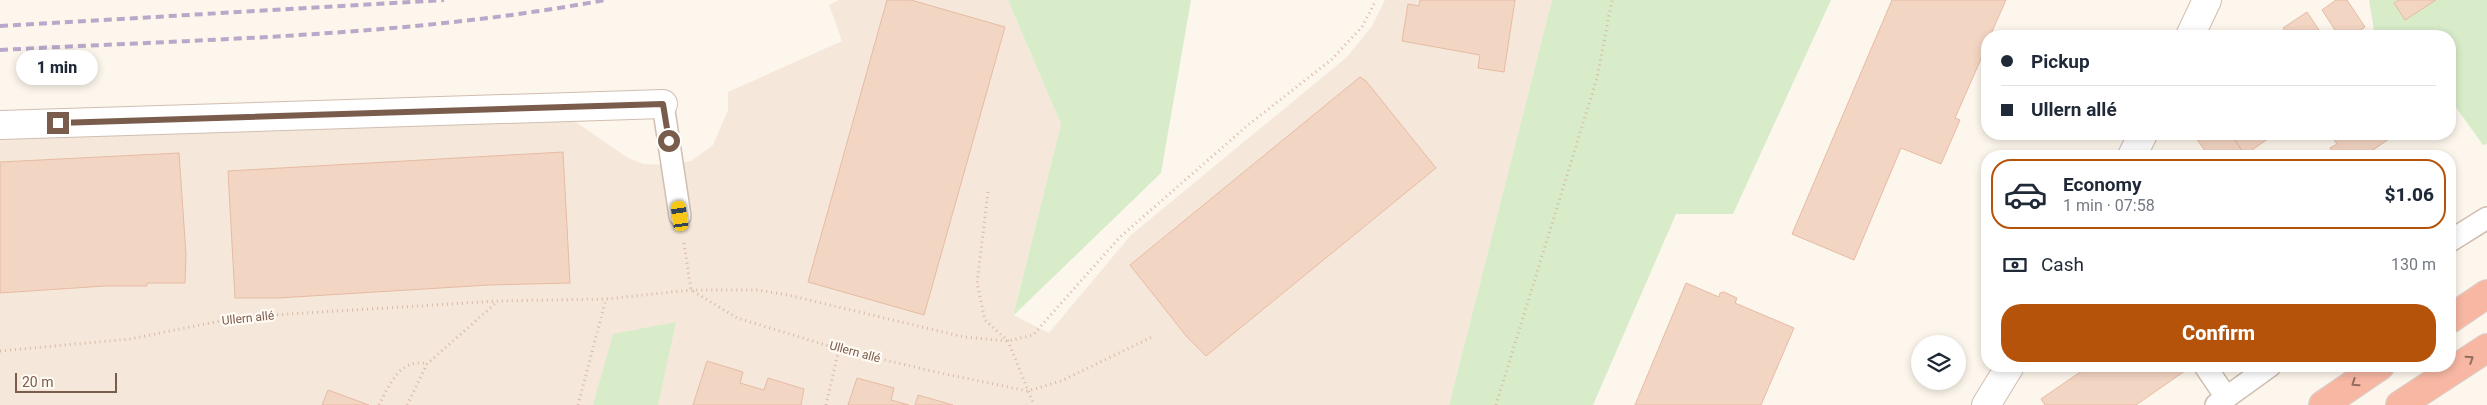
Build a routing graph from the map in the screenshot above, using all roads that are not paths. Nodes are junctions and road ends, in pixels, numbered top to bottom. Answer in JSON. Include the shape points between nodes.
{"nodes":[{"id":1,"x":2207,"y":0,"type":"edge"},
{"id":2,"x":2193,"y":30,"type":"edge"},
{"id":3,"x":663,"y":104,"type":"joint"},
{"id":4,"x":0,"y":125,"type":"edge"},
{"id":5,"x":680,"y":216,"type":"road end"},
{"id":6,"x":2487,"y":218,"type":"edge"},
{"id":7,"x":2456,"y":237,"type":"edge"},
{"id":8,"x":2487,"y":294,"type":"edge"},
{"id":9,"x":2456,"y":315,"type":"edge"},
{"id":10,"x":2487,"y":348,"type":"edge"},
{"id":11,"x":2456,"y":368,"type":"edge"},
{"id":12,"x":2006,"y":372,"type":"edge"},
{"id":13,"x":2208,"y":372,"type":"edge"},
{"id":14,"x":2262,"y":372,"type":"edge"},
{"id":15,"x":2371,"y":372,"type":"edge"},
{"id":16,"x":2450,"y":372,"type":"edge"},
{"id":17,"x":2221,"y":401,"type":"edge"},
{"id":18,"x":1986,"y":405,"type":"edge"},
{"id":19,"x":2323,"y":405,"type":"edge"},
{"id":20,"x":2400,"y":405,"type":"edge"}],
"edges":[{"from":1,"to":2,"type":"street"},
{"from":3,"to":4,"type":"street"},
{"from":3,"to":5,"type":"lane"},
{"from":6,"to":7,"type":"lane"},
{"from":8,"to":9,"type":"highway"},
{"from":11,"to":10,"type":"highway","one_way":true},
{"from":12,"to":18,"type":"street"},
{"from":13,"to":17,"type":"lane"},
{"from":14,"to":17,"type":"lane"},
{"from":15,"to":19,"type":"highway","one_way":true},
{"from":20,"to":16,"type":"highway","one_way":true}]}
